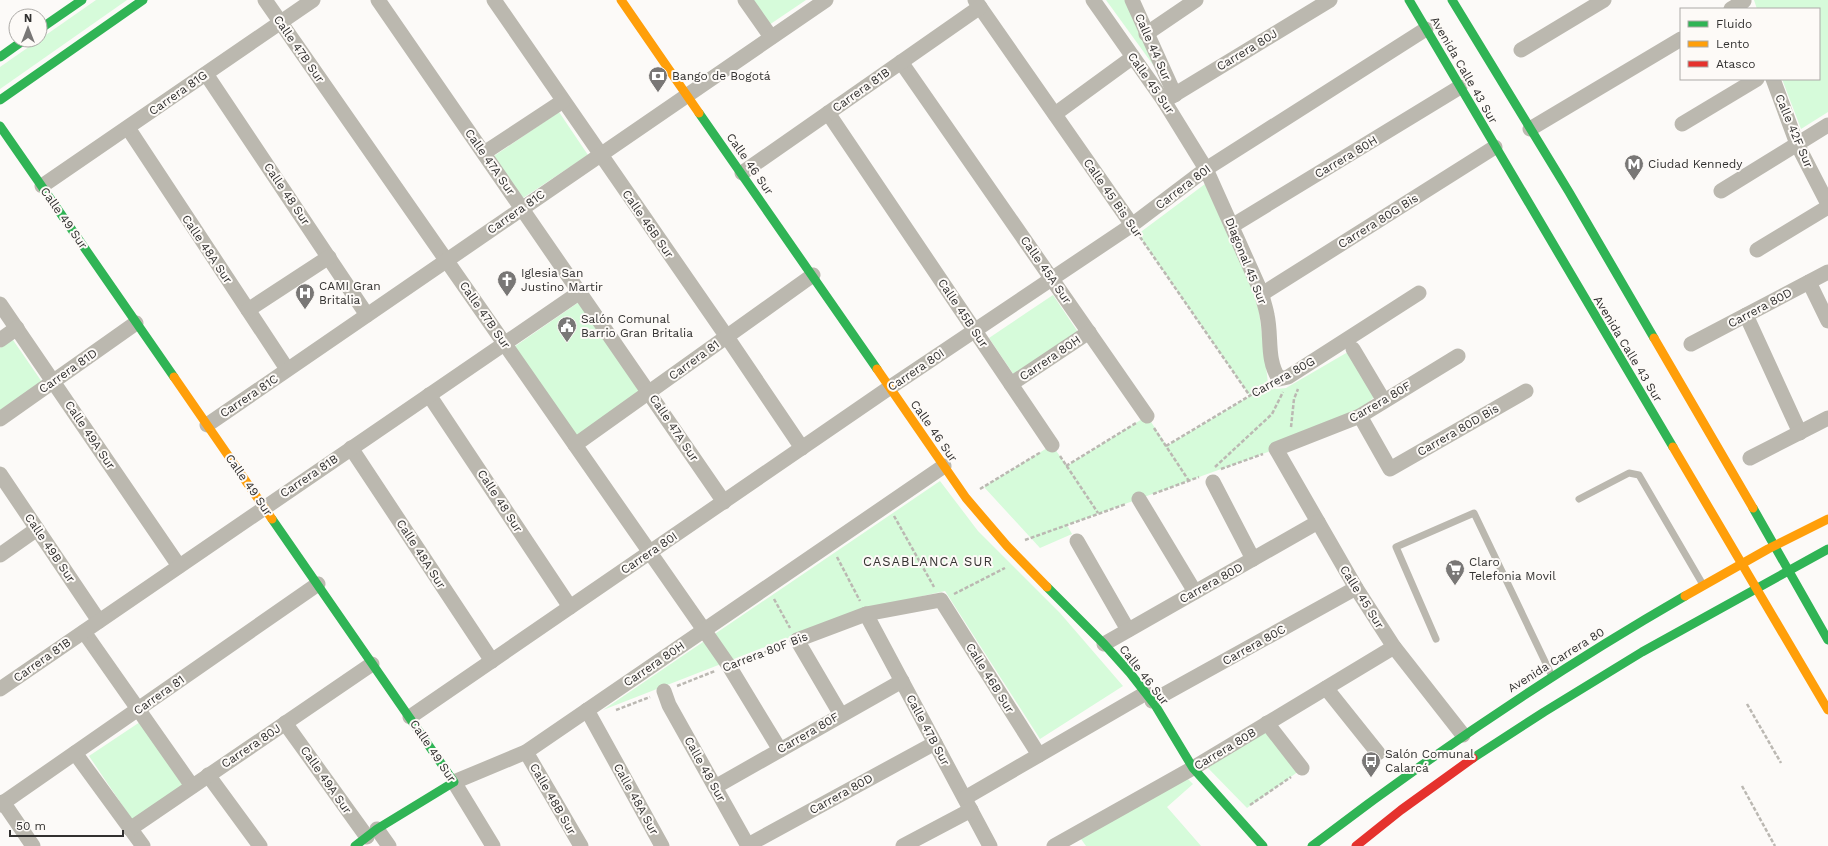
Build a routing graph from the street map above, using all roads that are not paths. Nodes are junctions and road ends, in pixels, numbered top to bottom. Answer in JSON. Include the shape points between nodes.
{"nodes":[{"id":1,"x":82,"y":0,"type":"edge"},
{"id":2,"x":143,"y":0,"type":"edge"},
{"id":3,"x":265,"y":0,"type":"edge"},
{"id":4,"x":313,"y":0,"type":"edge"},
{"id":5,"x":378,"y":0,"type":"edge"},
{"id":6,"x":494,"y":0,"type":"edge"},
{"id":7,"x":621,"y":0,"type":"edge"},
{"id":8,"x":745,"y":0,"type":"edge"},
{"id":9,"x":826,"y":0,"type":"edge"},
{"id":10,"x":1093,"y":0,"type":"edge"},
{"id":11,"x":1132,"y":0,"type":"edge"},
{"id":12,"x":1196,"y":0,"type":"edge"},
{"id":13,"x":1330,"y":0,"type":"edge"},
{"id":14,"x":1409,"y":0,"type":"edge"},
{"id":15,"x":1604,"y":0,"type":"edge"},
{"id":16,"x":1457,"y":2,"type":"edge"},
{"id":17,"x":978,"y":3,"type":"edge"},
{"id":18,"x":1745,"y":3,"type":"edge"},
{"id":19,"x":1733,"y":8,"type":"edge"},
{"id":20,"x":281,"y":22,"type":"junction"},
{"id":21,"x":48,"y":23,"type":"edge"},
{"id":22,"x":1426,"y":29,"type":"junction"},
{"id":23,"x":1146,"y":34,"type":"junction"},
{"id":24,"x":772,"y":37,"type":"junction"},
{"id":25,"x":1680,"y":40,"type":"edge"},
{"id":26,"x":13,"y":48,"type":"edge"},
{"id":27,"x":1521,"y":50,"type":"dead end"},
{"id":28,"x":0,"y":57,"type":"edge"},
{"id":29,"x":1133,"y":57,"type":"junction"},
{"id":30,"x":901,"y":62,"type":"junction"},
{"id":31,"x":206,"y":74,"type":"junction"},
{"id":32,"x":1755,"y":80,"type":"edge"},
{"id":33,"x":1773,"y":80,"type":"edge"},
{"id":34,"x":1460,"y":87,"type":"junction"},
{"id":35,"x":687,"y":95,"type":"junction"},
{"id":36,"x":1170,"y":98,"type":"junction"},
{"id":37,"x":0,"y":100,"type":"edge"},
{"id":38,"x":563,"y":101,"type":"junction"},
{"id":39,"x":828,"y":113,"type":"junction"},
{"id":40,"x":1055,"y":114,"type":"junction"},
{"id":41,"x":1682,"y":124,"type":"dead end"},
{"id":42,"x":1828,"y":125,"type":"edge"},
{"id":43,"x":0,"y":126,"type":"edge"},
{"id":44,"x":128,"y":128,"type":"junction"},
{"id":45,"x":1530,"y":129,"type":"junction"},
{"id":46,"x":1797,"y":144,"type":"junction"},
{"id":47,"x":1495,"y":147,"type":"junction"},
{"id":48,"x":484,"y":153,"type":"junction"},
{"id":49,"x":600,"y":154,"type":"junction"},
{"id":50,"x":1206,"y":169,"type":"junction"},
{"id":51,"x":742,"y":173,"type":"junction"},
{"id":52,"x":42,"y":186,"type":"junction"},
{"id":53,"x":1721,"y":191,"type":"dead end"},
{"id":54,"x":1828,"y":206,"type":"edge"},
{"id":55,"x":522,"y":208,"type":"junction"},
{"id":56,"x":1132,"y":225,"type":"junction"},
{"id":57,"x":1232,"y":226,"type":"junction"},
{"id":58,"x":1757,"y":250,"type":"dead end"},
{"id":59,"x":329,"y":257,"type":"junction"},
{"id":60,"x":447,"y":260,"type":"junction"},
{"id":61,"x":1828,"y":272,"type":"edge"},
{"id":62,"x":813,"y":275,"type":"junction"},
{"id":63,"x":1052,"y":278,"type":"junction"},
{"id":64,"x":1809,"y":282,"type":"junction"},
{"id":65,"x":580,"y":292,"type":"junction"},
{"id":66,"x":1419,"y":293,"type":"dead end"},
{"id":67,"x":1262,"y":294,"type":"junction"},
{"id":68,"x":0,"y":304,"type":"edge"},
{"id":69,"x":248,"y":310,"type":"junction"},
{"id":70,"x":367,"y":315,"type":"junction"},
{"id":71,"x":1746,"y":315,"type":"junction"},
{"id":72,"x":1828,"y":321,"type":"edge"},
{"id":73,"x":136,"y":323,"type":"junction"},
{"id":74,"x":17,"y":328,"type":"junction"},
{"id":75,"x":975,"y":330,"type":"junction"},
{"id":76,"x":1089,"y":332,"type":"junction"},
{"id":77,"x":727,"y":337,"type":"junction"},
{"id":78,"x":0,"y":340,"type":"edge"},
{"id":79,"x":505,"y":344,"type":"junction"},
{"id":80,"x":1691,"y":344,"type":"dead end"},
{"id":81,"x":1353,"y":349,"type":"dead end"},
{"id":82,"x":1458,"y":356,"type":"dead end"},
{"id":83,"x":288,"y":369,"type":"junction"},
{"id":84,"x":1284,"y":378,"type":"joint"},
{"id":85,"x":53,"y":381,"type":"junction"},
{"id":86,"x":1011,"y":384,"type":"junction"},
{"id":87,"x":889,"y":388,"type":"junction"},
{"id":88,"x":1526,"y":391,"type":"dead end"},
{"id":89,"x":649,"y":392,"type":"junction"},
{"id":90,"x":429,"y":395,"type":"junction"},
{"id":91,"x":1384,"y":401,"type":"junction"},
{"id":92,"x":1147,"y":416,"type":"road end"},
{"id":93,"x":1360,"y":416,"type":"junction"},
{"id":94,"x":0,"y":418,"type":"edge"},
{"id":95,"x":1828,"y":418,"type":"edge"},
{"id":96,"x":207,"y":425,"type":"junction"},
{"id":97,"x":1800,"y":433,"type":"junction"},
{"id":98,"x":575,"y":445,"type":"junction"},
{"id":99,"x":1052,"y":445,"type":"road end"},
{"id":100,"x":351,"y":448,"type":"junction"},
{"id":101,"x":802,"y":448,"type":"junction"},
{"id":102,"x":1276,"y":449,"type":"joint"},
{"id":103,"x":1750,"y":458,"type":"dead end"},
{"id":104,"x":944,"y":466,"type":"junction"},
{"id":105,"x":0,"y":474,"type":"edge"},
{"id":106,"x":1213,"y":475,"type":"road end"},
{"id":107,"x":1138,"y":499,"type":"dead end"},
{"id":108,"x":1579,"y":499,"type":"dead end"},
{"id":109,"x":724,"y":502,"type":"junction"},
{"id":110,"x":264,"y":507,"type":"junction"},
{"id":111,"x":1828,"y":519,"type":"edge"},
{"id":112,"x":1318,"y":522,"type":"junction"},
{"id":113,"x":37,"y":529,"type":"junction"},
{"id":114,"x":1077,"y":541,"type":"dead end"},
{"id":115,"x":1775,"y":546,"type":"junction"},
{"id":116,"x":1828,"y":549,"type":"edge"},
{"id":117,"x":650,"y":552,"type":"junction"},
{"id":118,"x":0,"y":555,"type":"edge"},
{"id":119,"x":1253,"y":560,"type":"junction"},
{"id":120,"x":1742,"y":564,"type":"junction"},
{"id":121,"x":179,"y":566,"type":"junction"},
{"id":122,"x":1788,"y":570,"type":"junction"},
{"id":123,"x":318,"y":584,"type":"junction"},
{"id":124,"x":1703,"y":586,"type":"junction"},
{"id":125,"x":1356,"y":588,"type":"junction"},
{"id":126,"x":1756,"y":588,"type":"junction"},
{"id":127,"x":1195,"y":592,"type":"junction"},
{"id":128,"x":942,"y":600,"type":"joint"},
{"id":129,"x":570,"y":607,"type":"junction"},
{"id":130,"x":866,"y":614,"type":"junction"},
{"id":131,"x":99,"y":621,"type":"junction"},
{"id":132,"x":704,"y":630,"type":"junction"},
{"id":133,"x":1128,"y":630,"type":"junction"},
{"id":134,"x":84,"y":632,"type":"junction"},
{"id":135,"x":1436,"y":638,"type":"dead end"},
{"id":136,"x":1828,"y":640,"type":"edge"},
{"id":137,"x":1104,"y":644,"type":"junction"},
{"id":138,"x":1394,"y":647,"type":"junction"},
{"id":139,"x":492,"y":661,"type":"junction"},
{"id":140,"x":372,"y":664,"type":"junction"},
{"id":141,"x":1552,"y":676,"type":"junction"},
{"id":142,"x":902,"y":681,"type":"junction"},
{"id":143,"x":1326,"y":688,"type":"junction"},
{"id":144,"x":0,"y":689,"type":"edge"},
{"id":145,"x":664,"y":691,"type":"road end"},
{"id":146,"x":1149,"y":697,"type":"junction"},
{"id":147,"x":138,"y":709,"type":"junction"},
{"id":148,"x":1828,"y":710,"type":"edge"},
{"id":149,"x":590,"y":714,"type":"junction"},
{"id":150,"x":840,"y":715,"type":"junction"},
{"id":151,"x":410,"y":717,"type":"junction"},
{"id":152,"x":286,"y":723,"type":"junction"},
{"id":153,"x":1267,"y":723,"type":"junction"},
{"id":154,"x":1463,"y":735,"type":"junction"},
{"id":155,"x":935,"y":743,"type":"junction"},
{"id":156,"x":780,"y":750,"type":"junction"},
{"id":157,"x":526,"y":752,"type":"junction"},
{"id":158,"x":75,"y":753,"type":"junction"},
{"id":159,"x":1378,"y":753,"type":"dead end"},
{"id":160,"x":1039,"y":755,"type":"junction"},
{"id":161,"x":1193,"y":768,"type":"junction"},
{"id":162,"x":1302,"y":768,"type":"road end"},
{"id":163,"x":208,"y":775,"type":"junction"},
{"id":164,"x":454,"y":782,"type":"junction"},
{"id":165,"x":192,"y":786,"type":"junction"},
{"id":166,"x":715,"y":787,"type":"junction"},
{"id":167,"x":2,"y":804,"type":"edge"},
{"id":168,"x":968,"y":804,"type":"junction"},
{"id":169,"x":130,"y":829,"type":"junction"},
{"id":170,"x":372,"y":833,"type":"junction"},
{"id":171,"x":1063,"y":844,"type":"edge"},
{"id":172,"x":32,"y":846,"type":"edge"},
{"id":173,"x":142,"y":846,"type":"edge"},
{"id":174,"x":260,"y":846,"type":"edge"},
{"id":175,"x":355,"y":846,"type":"edge"},
{"id":176,"x":389,"y":846,"type":"edge"},
{"id":177,"x":493,"y":846,"type":"edge"},
{"id":178,"x":581,"y":846,"type":"edge"},
{"id":179,"x":662,"y":846,"type":"edge"},
{"id":180,"x":748,"y":846,"type":"edge"},
{"id":181,"x":903,"y":846,"type":"edge"},
{"id":182,"x":990,"y":846,"type":"edge"},
{"id":183,"x":1263,"y":846,"type":"edge"},
{"id":184,"x":1312,"y":846,"type":"edge"},
{"id":185,"x":1356,"y":846,"type":"edge"}],
"edges":[{"from":1,"to":21,"type":"main road"},
{"from":2,"to":37,"type":"main road"},
{"from":3,"to":20,"type":"street","name":"Calle 47B Sur"},
{"from":4,"to":20,"type":"street","name":"Carrera 81G"},
{"from":5,"to":48,"type":"street","name":"Calle 47A Sur"},
{"from":6,"to":38,"type":"street","name":"Calle 46B Sur"},
{"from":7,"to":35,"type":"main road","name":"Calle 46 Sur"},
{"from":8,"to":24,"type":"street"},
{"from":9,"to":24,"type":"street","name":"Carrera 81C"},
{"from":10,"to":29,"type":"street","name":"Calle 45 Sur"},
{"from":11,"to":23,"type":"street","name":"Calle 44 Sur"},
{"from":12,"to":23,"type":"street"},
{"from":13,"to":36,"type":"street","name":"Carrera 80J"},
{"from":14,"to":22,"type":"main road","name":"Avenida Calle 43 Sur"},
{"from":15,"to":27,"type":"street"},
{"from":16,"to":45,"type":"main road","name":"Avenida Calle 43 Sur"},
{"from":17,"to":30,"type":"street","name":"Carrera 81B"},
{"from":17,"to":40,"type":"street","name":"Calle 45 Bis Sur"},
{"from":18,"to":19,"type":"street"},
{"from":20,"to":31,"type":"street","name":"Carrera 81G"},
{"from":20,"to":60,"type":"street","name":"Calle 47B Sur"},
{"from":22,"to":34,"type":"main road","name":"Avenida Calle 43 Sur"},
{"from":22,"to":50,"type":"street","name":"Carrera 80I"},
{"from":23,"to":36,"type":"street","name":"Calle 44 Sur"},
{"from":24,"to":35,"type":"street","name":"Carrera 81C"},
{"from":25,"to":45,"type":"street"},
{"from":26,"to":28,"type":"main road"},
{"from":29,"to":36,"type":"street","name":"Calle 45 Sur"},
{"from":29,"to":40,"type":"street"},
{"from":30,"to":39,"type":"street","name":"Carrera 81B"},
{"from":30,"to":63,"type":"street","name":"Calle 45A Sur"},
{"from":31,"to":44,"type":"street","name":"Carrera 81G"},
{"from":31,"to":59,"type":"street","name":"Calle 48 Sur"},
{"from":32,"to":41,"type":"street"},
{"from":33,"to":46,"type":"street","name":"Calle 42F Sur"},
{"from":34,"to":47,"type":"main road","name":"Avenida Calle 43 Sur"},
{"from":34,"to":57,"type":"street","name":"Carrera 80H"},
{"from":35,"to":49,"type":"street","name":"Carrera 81C"},
{"from":35,"to":51,"type":"main road","name":"Calle 46 Sur"},
{"from":36,"to":50,"type":"street","name":"Calle 45 Sur"},
{"from":38,"to":48,"type":"street"},
{"from":38,"to":49,"type":"street","name":"Calle 46B Sur"},
{"from":39,"to":51,"type":"street","name":"Carrera 81B"},
{"from":39,"to":75,"type":"street","name":"Calle 45B Sur"},
{"from":40,"to":56,"type":"street","name":"Calle 45 Bis Sur"},
{"from":42,"to":46,"type":"street"},
{"from":43,"to":52,"type":"main road","name":"Calle 49 Sur"},
{"from":44,"to":52,"type":"street","name":"Carrera 81G"},
{"from":44,"to":69,"type":"street","name":"Calle 48A Sur"},
{"from":45,"to":115,"type":"main road","name":"Avenida Calle 43 Sur"},
{"from":46,"to":53,"type":"street"},
{"from":46,"to":54,"type":"street","name":"Calle 42F Sur"},
{"from":47,"to":67,"type":"street","name":"Carrera 80G Bis"},
{"from":47,"to":120,"type":"main road","name":"Avenida Calle 43 Sur"},
{"from":48,"to":55,"type":"street","name":"Calle 47A Sur"},
{"from":49,"to":55,"type":"street","name":"Carrera 81C"},
{"from":49,"to":77,"type":"street","name":"Calle 46B Sur"},
{"from":50,"to":56,"type":"street","name":"Carrera 80I"},
{"from":50,"to":57,"type":"street","name":"Diagonal 45 Sur"},
{"from":51,"to":62,"type":"main road","name":"Calle 46 Sur"},
{"from":52,"to":73,"type":"main road","name":"Calle 49 Sur"},
{"from":54,"to":58,"type":"street"},
{"from":55,"to":60,"type":"street","name":"Carrera 81C"},
{"from":55,"to":65,"type":"street","name":"Calle 47A Sur"},
{"from":56,"to":63,"type":"street","name":"Carrera 80I"},
{"from":57,"to":67,"type":"street","name":"Diagonal 45 Sur"},
{"from":59,"to":69,"type":"street"},
{"from":59,"to":70,"type":"street","name":"Calle 48 Sur"},
{"from":60,"to":70,"type":"street","name":"Carrera 81C"},
{"from":60,"to":79,"type":"street","name":"Calle 47B Sur"},
{"from":61,"to":64,"type":"street","name":"Carrera 80D"},
{"from":62,"to":77,"type":"street","name":"Carrera 81"},
{"from":62,"to":87,"type":"main road","name":"Calle 46 Sur"},
{"from":63,"to":75,"type":"street","name":"Carrera 80I"},
{"from":63,"to":76,"type":"street","name":"Calle 45A Sur"},
{"from":64,"to":71,"type":"street","name":"Carrera 80D"},
{"from":64,"to":72,"type":"street"},
{"from":65,"to":79,"type":"street","name":"Carrera 81B"},
{"from":65,"to":89,"type":"street","name":"Calle 47A Sur"},
{"from":66,"to":84,"type":"street","name":"Carrera 80G"},
{"from":67,"to":84,"type":"street","name":"Diagonal 45 Sur","via":[[1267,316],[1271,361],[1274,371]]},
{"from":68,"to":74,"type":"street","name":"Calle 49A Sur"},
{"from":69,"to":83,"type":"street","name":"Calle 48A Sur"},
{"from":70,"to":83,"type":"street","name":"Carrera 81C"},
{"from":71,"to":80,"type":"street","name":"Carrera 80D"},
{"from":71,"to":97,"type":"street"},
{"from":73,"to":85,"type":"street","name":"Carrera 81D"},
{"from":73,"to":96,"type":"main road","name":"Calle 49 Sur"},
{"from":74,"to":78,"type":"street"},
{"from":74,"to":85,"type":"street","name":"Calle 49A Sur"},
{"from":75,"to":86,"type":"street","name":"Calle 45B Sur"},
{"from":75,"to":87,"type":"street","name":"Carrera 80I"},
{"from":76,"to":86,"type":"street","name":"Carrera 80H"},
{"from":76,"to":92,"type":"street","name":"Calle 45A Sur"},
{"from":77,"to":89,"type":"street","name":"Carrera 81"},
{"from":77,"to":101,"type":"street","name":"Calle 46B Sur"},
{"from":79,"to":90,"type":"street","name":"Carrera 81B"},
{"from":79,"to":98,"type":"street","name":"Calle 47B Sur"},
{"from":81,"to":91,"type":"street"},
{"from":82,"to":91,"type":"street","name":"Carrera 80F"},
{"from":83,"to":96,"type":"street","name":"Carrera 81C"},
{"from":85,"to":94,"type":"street","name":"Carrera 81D"},
{"from":85,"to":121,"type":"street","name":"Calle 49A Sur"},
{"from":86,"to":99,"type":"street","name":"Calle 45B Sur"},
{"from":87,"to":101,"type":"street","name":"Carrera 80I"},
{"from":87,"to":104,"type":"main road","name":"Calle 46 Sur"},
{"from":88,"to":93,"type":"street","name":"Carrera 80D Bis","via":[[1390,469]]},
{"from":89,"to":98,"type":"street","name":"Carrera 81"},
{"from":89,"to":109,"type":"street","name":"Calle 47A Sur"},
{"from":90,"to":100,"type":"street","name":"Carrera 81B"},
{"from":90,"to":129,"type":"street","name":"Calle 48 Sur"},
{"from":91,"to":93,"type":"street","name":"Carrera 80F"},
{"from":93,"to":102,"type":"street","name":"Carrera 80F"},
{"from":95,"to":97,"type":"street"},
{"from":96,"to":110,"type":"main road","name":"Calle 49 Sur"},
{"from":97,"to":103,"type":"street"},
{"from":98,"to":117,"type":"street","name":"Calle 47B Sur"},
{"from":100,"to":110,"type":"street","name":"Carrera 81B"},
{"from":100,"to":139,"type":"street","name":"Calle 48A Sur"},
{"from":101,"to":109,"type":"street","name":"Carrera 80I"},
{"from":102,"to":112,"type":"street","name":"Calle 45 Sur"},
{"from":104,"to":132,"type":"street","name":"Carrera 80H"},
{"from":104,"to":137,"type":"main road","name":"Calle 46 Sur","via":[[966,498]]},
{"from":105,"to":113,"type":"street","name":"Calle 49B Sur"},
{"from":106,"to":119,"type":"street"},
{"from":107,"to":127,"type":"street"},
{"from":108,"to":124,"type":"lane","via":[[1629,473],[1639,475]]},
{"from":109,"to":117,"type":"street","name":"Carrera 80I"},
{"from":110,"to":121,"type":"street","name":"Carrera 81B"},
{"from":110,"to":123,"type":"main road","name":"Calle 49 Sur"},
{"from":111,"to":115,"type":"main road","name":"Avenida Carrera 80"},
{"from":112,"to":119,"type":"street","name":"Carrera 80D"},
{"from":112,"to":125,"type":"street","name":"Calle 45 Sur"},
{"from":113,"to":118,"type":"street"},
{"from":113,"to":131,"type":"street","name":"Calle 49B Sur"},
{"from":114,"to":133,"type":"street"},
{"from":115,"to":120,"type":"main road","name":"Avenida Carrera 80"},
{"from":115,"to":122,"type":"main road","name":"Avenida Calle 43 Sur"},
{"from":116,"to":122,"type":"main road"},
{"from":117,"to":129,"type":"street","name":"Carrera 80I"},
{"from":117,"to":132,"type":"street","name":"Calle 47B Sur"},
{"from":119,"to":127,"type":"street","name":"Carrera 80D"},
{"from":120,"to":124,"type":"main road","name":"Avenida Carrera 80"},
{"from":120,"to":126,"type":"main road","name":"Avenida Calle 43 Sur"},
{"from":121,"to":131,"type":"street","name":"Carrera 81B"},
{"from":122,"to":126,"type":"main road"},
{"from":122,"to":136,"type":"main road","name":"Avenida Calle 43 Sur"},
{"from":123,"to":140,"type":"main road","name":"Calle 49 Sur"},
{"from":123,"to":147,"type":"street","name":"Carrera 81"},
{"from":124,"to":141,"type":"main road","name":"Avenida Carrera 80"},
{"from":125,"to":138,"type":"street","name":"Calle 45 Sur"},
{"from":125,"to":146,"type":"street","name":"Carrera 80C"},
{"from":126,"to":148,"type":"main road","name":"Avenida Calle 43 Sur"},
{"from":126,"to":185,"type":"main road","via":[[1610,670],[1545,710],[1451,774]]},
{"from":127,"to":133,"type":"street","name":"Carrera 80D"},
{"from":128,"to":130,"type":"street","name":"Carrera 80F Bis"},
{"from":128,"to":160,"type":"street","name":"Calle 46B Sur"},
{"from":129,"to":139,"type":"street","name":"Carrera 80I"},
{"from":130,"to":142,"type":"street","name":"Calle 47B Sur"},
{"from":130,"to":150,"type":"street","name":"Carrera 80F Bis","via":[[797,640]]},
{"from":131,"to":134,"type":"street","name":"Carrera 81B"},
{"from":132,"to":149,"type":"street","name":"Carrera 80H"},
{"from":132,"to":156,"type":"street"},
{"from":133,"to":137,"type":"street","name":"Carrera 80D"},
{"from":134,"to":144,"type":"street","name":"Carrera 81B"},
{"from":134,"to":147,"type":"street"},
{"from":135,"to":141,"type":"lane","via":[[1396,547],[1474,513]]},
{"from":137,"to":146,"type":"main road","name":"Calle 46 Sur"},
{"from":138,"to":143,"type":"street","name":"Carrera 80B"},
{"from":138,"to":154,"type":"street","name":"Calle 45 Sur"},
{"from":139,"to":151,"type":"street","name":"Carrera 80I"},
{"from":140,"to":151,"type":"main road","name":"Calle 49 Sur"},
{"from":140,"to":152,"type":"street","name":"Carrera 80J"},
{"from":141,"to":154,"type":"main road","name":"Avenida Carrera 80"},
{"from":142,"to":150,"type":"street","name":"Carrera 80F"},
{"from":142,"to":155,"type":"street","name":"Calle 47B Sur"},
{"from":143,"to":153,"type":"street","name":"Carrera 80B"},
{"from":143,"to":159,"type":"street"},
{"from":145,"to":166,"type":"street","name":"Calle 48 Sur","via":[[669,705]]},
{"from":146,"to":160,"type":"street","name":"Carrera 80C"},
{"from":146,"to":161,"type":"main road","name":"Calle 46 Sur"},
{"from":147,"to":158,"type":"street","name":"Carrera 81"},
{"from":147,"to":165,"type":"street"},
{"from":149,"to":157,"type":"street","name":"Carrera 80H"},
{"from":149,"to":179,"type":"street","name":"Calle 48A Sur"},
{"from":150,"to":156,"type":"street","name":"Carrera 80F"},
{"from":151,"to":164,"type":"main road","name":"Calle 49 Sur"},
{"from":152,"to":163,"type":"street","name":"Carrera 80J"},
{"from":152,"to":170,"type":"street","name":"Calle 49A Sur"},
{"from":153,"to":161,"type":"street","name":"Carrera 80B"},
{"from":153,"to":162,"type":"street"},
{"from":154,"to":184,"type":"main road","name":"Avenida Carrera 80"},
{"from":155,"to":168,"type":"street","name":"Calle 47B Sur"},
{"from":155,"to":180,"type":"street","name":"Carrera 80D"},
{"from":156,"to":166,"type":"street","name":"Carrera 80F"},
{"from":157,"to":164,"type":"street","name":"Carrera 80H"},
{"from":157,"to":178,"type":"street","name":"Calle 48B Sur"},
{"from":158,"to":167,"type":"street","name":"Carrera 81"},
{"from":158,"to":169,"type":"street"},
{"from":160,"to":168,"type":"street","name":"Carrera 80C"},
{"from":161,"to":171,"type":"street","name":"Carrera 80B"},
{"from":161,"to":183,"type":"main road","name":"Calle 46 Sur"},
{"from":163,"to":165,"type":"street","name":"Carrera 80J"},
{"from":163,"to":174,"type":"street"},
{"from":164,"to":170,"type":"main road","name":"Carrera 80H"},
{"from":164,"to":177,"type":"street","name":"Calle 49 Sur"},
{"from":165,"to":169,"type":"street","name":"Carrera 80J"},
{"from":166,"to":180,"type":"street","name":"Calle 48 Sur"},
{"from":167,"to":172,"type":"street"},
{"from":168,"to":181,"type":"street","name":"Carrera 80C"},
{"from":168,"to":182,"type":"street","name":"Calle 47B Sur"},
{"from":169,"to":173,"type":"street"},
{"from":170,"to":175,"type":"main road","name":"Carrera 80H"},
{"from":170,"to":176,"type":"street","name":"Calle 49A Sur"}]}
